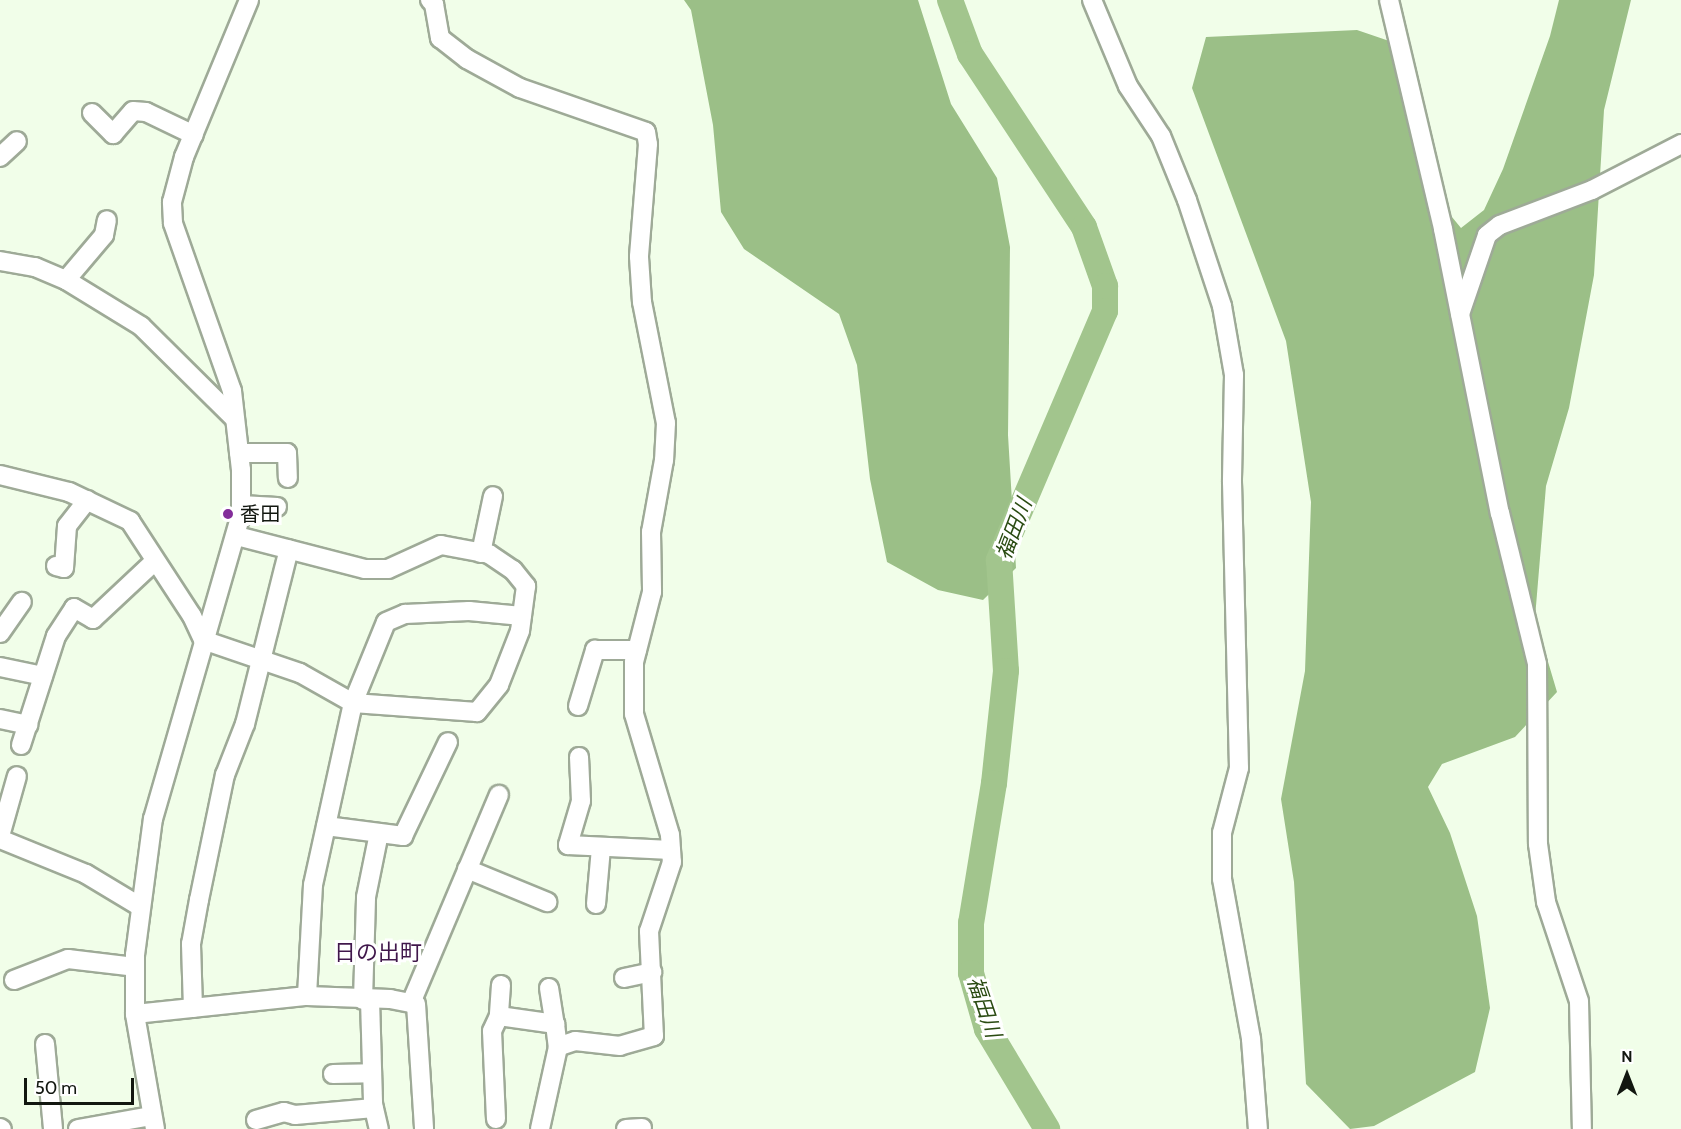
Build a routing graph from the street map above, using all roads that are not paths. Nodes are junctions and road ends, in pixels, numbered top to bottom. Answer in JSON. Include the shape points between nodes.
{"nodes":[{"id":1,"x":249,"y":0,"type":"edge"},
{"id":2,"x":430,"y":0,"type":"edge"},
{"id":3,"x":1092,"y":0,"type":"edge"},
{"id":4,"x":1389,"y":0,"type":"edge"},
{"id":5,"x":92,"y":113,"type":"dead end"},
{"id":6,"x":194,"y":135,"type":"junction"},
{"id":7,"x":17,"y":141,"type":"dead end"},
{"id":8,"x":1681,"y":144,"type":"edge"},
{"id":9,"x":0,"y":157,"type":"edge"},
{"id":10,"x":107,"y":220,"type":"dead end"},
{"id":11,"x":0,"y":261,"type":"edge"},
{"id":12,"x":66,"y":280,"type":"junction"},
{"id":13,"x":1460,"y":315,"type":"junction"},
{"id":14,"x":235,"y":419,"type":"junction"},
{"id":15,"x":239,"y":453,"type":"junction"},
{"id":16,"x":0,"y":474,"type":"edge"},
{"id":17,"x":288,"y":478,"type":"dead end"},
{"id":18,"x":493,"y":496,"type":"dead end"},
{"id":19,"x":87,"y":500,"type":"junction"},
{"id":20,"x":241,"y":506,"type":"junction"},
{"id":21,"x":277,"y":507,"type":"dead end"},
{"id":22,"x":237,"y":536,"type":"junction"},
{"id":23,"x":290,"y":549,"type":"junction"},
{"id":24,"x":481,"y":553,"type":"junction"},
{"id":25,"x":155,"y":561,"type":"junction"},
{"id":26,"x":56,"y":566,"type":"dead end"},
{"id":27,"x":22,"y":602,"type":"dead end"},
{"id":28,"x":522,"y":616,"type":"junction"},
{"id":29,"x":0,"y":633,"type":"edge"},
{"id":30,"x":203,"y":640,"type":"junction"},
{"id":31,"x":637,"y":650,"type":"junction"},
{"id":32,"x":263,"y":660,"type":"junction"},
{"id":33,"x":0,"y":667,"type":"edge"},
{"id":34,"x":43,"y":676,"type":"junction"},
{"id":35,"x":353,"y":703,"type":"junction"},
{"id":36,"x":579,"y":706,"type":"dead end"},
{"id":37,"x":0,"y":719,"type":"edge"},
{"id":38,"x":28,"y":725,"type":"junction"},
{"id":39,"x":448,"y":742,"type":"dead end"},
{"id":40,"x":21,"y":745,"type":"dead end"},
{"id":41,"x":579,"y":757,"type":"dead end"},
{"id":42,"x":17,"y":776,"type":"dead end"},
{"id":43,"x":499,"y":795,"type":"dead end"},
{"id":44,"x":326,"y":826,"type":"junction"},
{"id":45,"x":379,"y":832,"type":"junction"},
{"id":46,"x":0,"y":837,"type":"edge"},
{"id":47,"x":601,"y":848,"type":"junction"},
{"id":48,"x":671,"y":850,"type":"junction"},
{"id":49,"x":467,"y":869,"type":"junction"},
{"id":50,"x":547,"y":902,"type":"dead end"},
{"id":51,"x":596,"y":904,"type":"dead end"},
{"id":52,"x":141,"y":907,"type":"junction"},
{"id":53,"x":135,"y":967,"type":"junction"},
{"id":54,"x":652,"y":972,"type":"junction"},
{"id":55,"x":624,"y":978,"type":"dead end"},
{"id":56,"x":14,"y":980,"type":"dead end"},
{"id":57,"x":501,"y":986,"type":"dead end"},
{"id":58,"x":549,"y":988,"type":"dead end"},
{"id":59,"x":307,"y":996,"type":"junction"},
{"id":60,"x":367,"y":1000,"type":"junction"},
{"id":61,"x":411,"y":1003,"type":"junction"},
{"id":62,"x":193,"y":1008,"type":"junction"},
{"id":63,"x":135,"y":1014,"type":"junction"},
{"id":64,"x":499,"y":1016,"type":"junction"},
{"id":65,"x":555,"y":1024,"type":"junction"},
{"id":66,"x":45,"y":1044,"type":"dead end"},
{"id":67,"x":558,"y":1047,"type":"junction"},
{"id":68,"x":372,"y":1073,"type":"junction"},
{"id":69,"x":333,"y":1074,"type":"dead end"},
{"id":70,"x":374,"y":1108,"type":"junction"},
{"id":71,"x":256,"y":1119,"type":"dead end"},
{"id":72,"x":496,"y":1119,"type":"dead end"},
{"id":73,"x":153,"y":1122,"type":"edge"},
{"id":74,"x":297,"y":1122,"type":"edge"},
{"id":75,"x":53,"y":1129,"type":"edge"},
{"id":76,"x":78,"y":1129,"type":"edge"},
{"id":77,"x":379,"y":1129,"type":"edge"},
{"id":78,"x":424,"y":1129,"type":"edge"},
{"id":79,"x":540,"y":1129,"type":"edge"},
{"id":80,"x":1258,"y":1129,"type":"edge"},
{"id":81,"x":1582,"y":1129,"type":"edge"}],
"edges":[{"from":1,"to":6,"type":"street"},
{"from":2,"to":31,"type":"street","via":[[440,38],[467,59],[520,88],[646,132],[639,256],[642,302],[666,423],[664,460],[651,532],[652,592]]},
{"from":3,"to":80,"type":"street","via":[[1128,86],[1161,136],[1187,200],[1222,306],[1234,375],[1232,482],[1239,768],[1222,832],[1222,879],[1251,1039]]},
{"from":4,"to":13,"type":"street"},
{"from":5,"to":6,"type":"street","via":[[113,134],[133,111],[146,112]]},
{"from":6,"to":14,"type":"street","via":[[175,186],[173,223],[232,391]]},
{"from":7,"to":9,"type":"street"},
{"from":8,"to":13,"type":"street","via":[[1592,190],[1500,225],[1487,235]]},
{"from":10,"to":12,"type":"street","via":[[104,235]]},
{"from":11,"to":12,"type":"street","via":[[35,267]]},
{"from":12,"to":14,"type":"street","via":[[141,326],[168,348]]},
{"from":13,"to":81,"type":"street","via":[[1485,447],[1537,664],[1538,844],[1546,902],[1579,1001]]},
{"from":14,"to":15,"type":"street"},
{"from":15,"to":17,"type":"street","via":[[287,453]]},
{"from":15,"to":20,"type":"street"},
{"from":16,"to":19,"type":"street"},
{"from":18,"to":24,"type":"street"},
{"from":19,"to":25,"type":"street","via":[[130,521]]},
{"from":19,"to":26,"type":"street","via":[[67,526],[64,568]]},
{"from":20,"to":21,"type":"street"},
{"from":20,"to":22,"type":"street"},
{"from":22,"to":23,"type":"street"},
{"from":22,"to":30,"type":"street"},
{"from":23,"to":24,"type":"street","via":[[365,569],[388,568],[441,546]]},
{"from":23,"to":32,"type":"street"},
{"from":24,"to":28,"type":"street","via":[[513,570],[526,586]]},
{"from":25,"to":30,"type":"street","via":[[192,616]]},
{"from":25,"to":34,"type":"street","via":[[93,619],[74,608],[56,636]]},
{"from":27,"to":29,"type":"street"},
{"from":28,"to":35,"type":"street","via":[[470,611],[405,614],[386,622]]},
{"from":28,"to":35,"type":"street","via":[[499,685],[477,712]]},
{"from":30,"to":32,"type":"street"},
{"from":30,"to":52,"type":"street","via":[[153,819]]},
{"from":31,"to":36,"type":"street","via":[[595,650]]},
{"from":31,"to":48,"type":"street","via":[[634,714]]},
{"from":32,"to":35,"type":"street","via":[[300,672]]},
{"from":32,"to":62,"type":"street","via":[[225,775],[199,900],[191,945]]},
{"from":33,"to":34,"type":"street"},
{"from":34,"to":38,"type":"street"},
{"from":35,"to":44,"type":"street"},
{"from":37,"to":38,"type":"street"},
{"from":38,"to":40,"type":"street"},
{"from":39,"to":45,"type":"street","via":[[403,836]]},
{"from":41,"to":47,"type":"street","via":[[581,801],[568,845]]},
{"from":42,"to":46,"type":"street"},
{"from":43,"to":49,"type":"street"},
{"from":44,"to":45,"type":"street"},
{"from":44,"to":59,"type":"street","via":[[313,885]]},
{"from":45,"to":60,"type":"street","via":[[366,897]]},
{"from":46,"to":52,"type":"street","via":[[86,874]]},
{"from":47,"to":48,"type":"street"},
{"from":47,"to":51,"type":"street"},
{"from":48,"to":54,"type":"street","via":[[672,862],[649,931]]},
{"from":49,"to":50,"type":"street"},
{"from":49,"to":61,"type":"street"},
{"from":52,"to":53,"type":"street"},
{"from":53,"to":56,"type":"street","via":[[68,958]]},
{"from":53,"to":63,"type":"street"},
{"from":54,"to":55,"type":"street"},
{"from":54,"to":67,"type":"street","via":[[654,1036],[620,1046],[575,1041]]},
{"from":57,"to":64,"type":"street"},
{"from":58,"to":65,"type":"street"},
{"from":59,"to":60,"type":"street"},
{"from":59,"to":62,"type":"street"},
{"from":60,"to":61,"type":"street"},
{"from":60,"to":68,"type":"street"},
{"from":61,"to":78,"type":"street","via":[[416,1004]]},
{"from":62,"to":63,"type":"street"},
{"from":63,"to":73,"type":"street"},
{"from":64,"to":65,"type":"street"},
{"from":64,"to":72,"type":"street","via":[[492,1031]]},
{"from":65,"to":67,"type":"street"},
{"from":66,"to":75,"type":"street"},
{"from":67,"to":79,"type":"street"},
{"from":68,"to":69,"type":"street"},
{"from":68,"to":70,"type":"street"},
{"from":70,"to":74,"type":"street"},
{"from":70,"to":77,"type":"street"},
{"from":71,"to":74,"type":"street","via":[[284,1112]]},
{"from":73,"to":76,"type":"street"}]}
